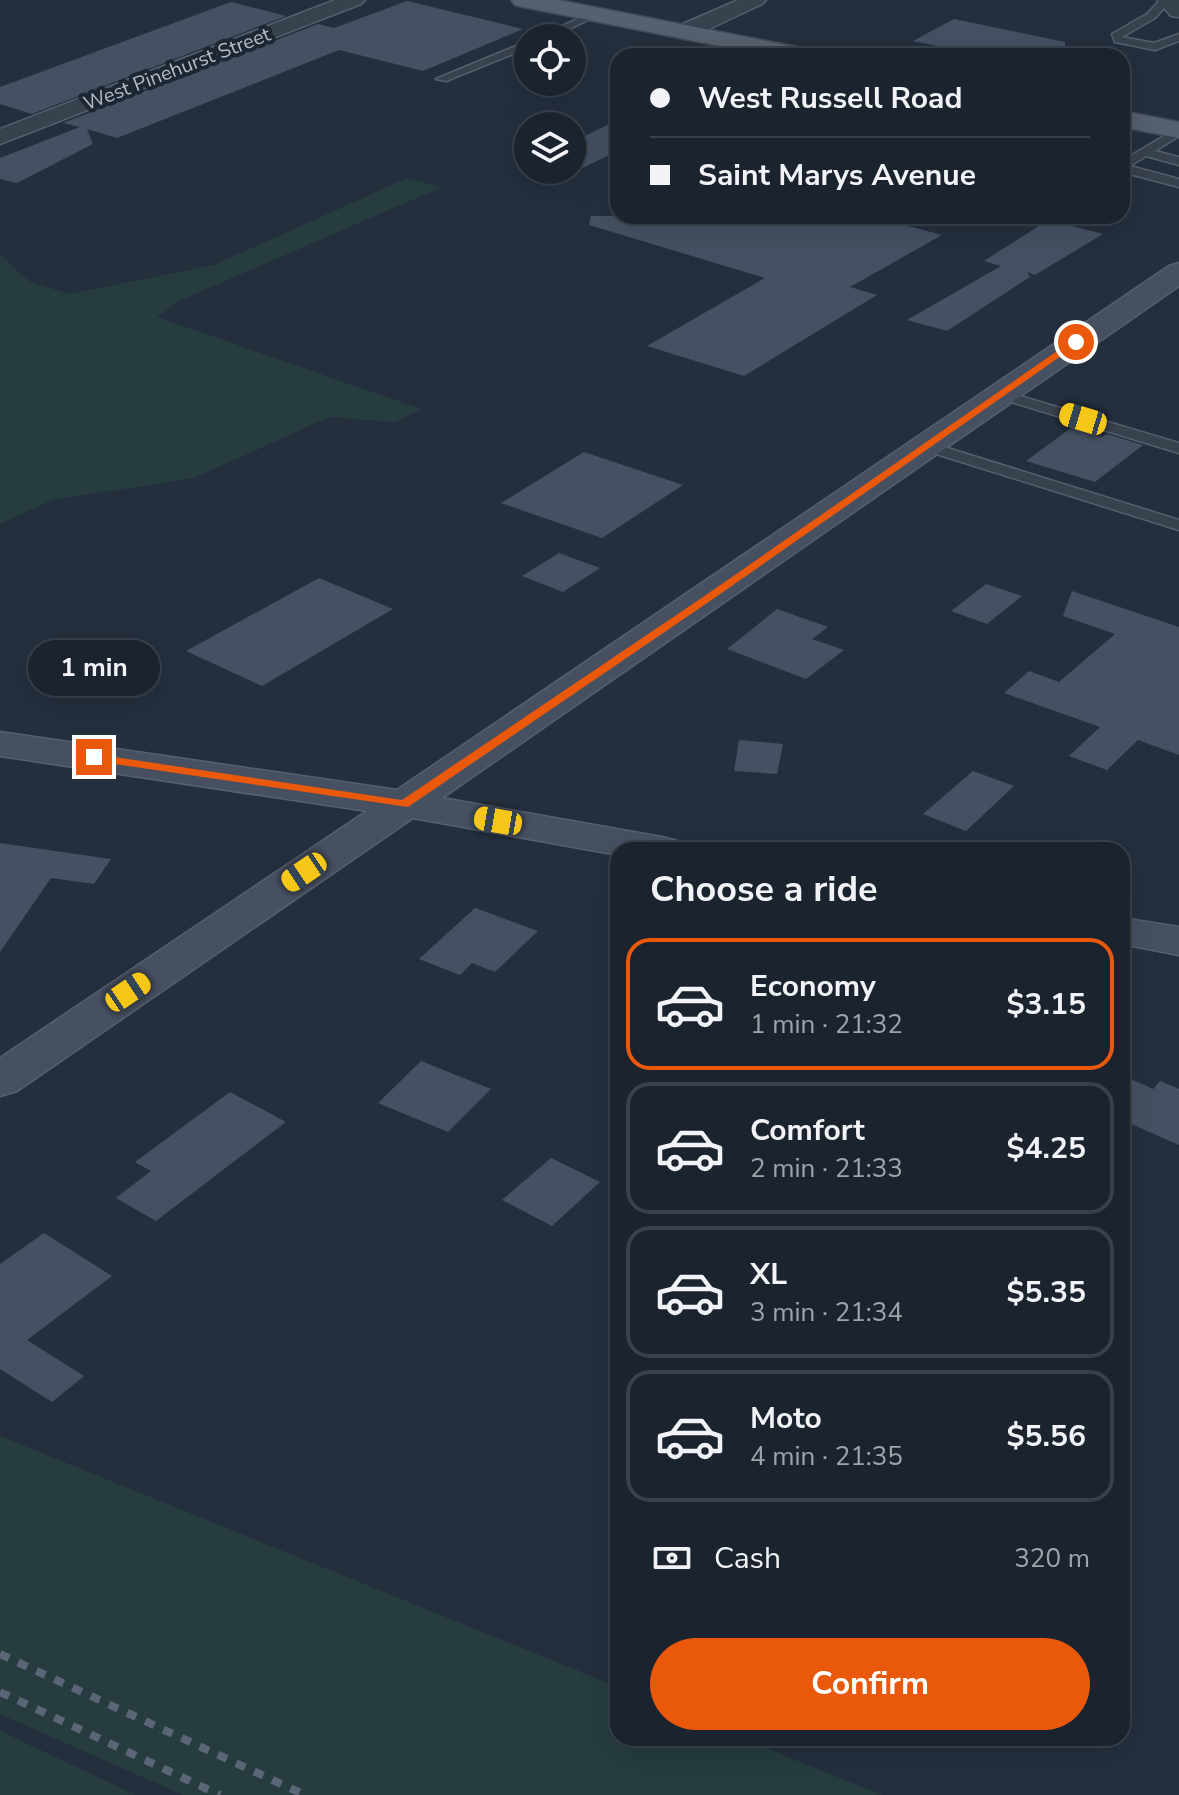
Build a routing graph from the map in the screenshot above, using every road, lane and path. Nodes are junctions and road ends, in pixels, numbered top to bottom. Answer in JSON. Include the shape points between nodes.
{"nodes":[{"id":1,"x":354,"y":0,"type":"edge"},
{"id":2,"x":523,"y":0,"type":"edge"},
{"id":3,"x":755,"y":0,"type":"edge"},
{"id":4,"x":1172,"y":4,"type":"edge"},
{"id":5,"x":596,"y":14,"type":"junction"},
{"id":6,"x":573,"y":24,"type":"edge"},
{"id":7,"x":684,"y":32,"type":"junction"},
{"id":8,"x":1179,"y":37,"type":"edge"},
{"id":9,"x":766,"y":48,"type":"edge"},
{"id":10,"x":514,"y":50,"type":"edge"},
{"id":11,"x":442,"y":79,"type":"dead end"},
{"id":12,"x":1130,"y":123,"type":"edge"},
{"id":13,"x":1179,"y":130,"type":"edge"},
{"id":14,"x":0,"y":137,"type":"edge"},
{"id":15,"x":1144,"y":152,"type":"junction"},
{"id":16,"x":1179,"y":161,"type":"edge"},
{"id":17,"x":1130,"y":162,"type":"edge"},
{"id":18,"x":1130,"y":169,"type":"edge"},
{"id":19,"x":1179,"y":183,"type":"edge"},
{"id":20,"x":1179,"y":272,"type":"edge"},
{"id":21,"x":1000,"y":394,"type":"junction"},
{"id":22,"x":925,"y":446,"type":"junction"},
{"id":23,"x":1179,"y":448,"type":"edge"},
{"id":24,"x":1179,"y":525,"type":"edge"},
{"id":25,"x":0,"y":744,"type":"edge"},
{"id":26,"x":404,"y":804,"type":"junction"},
{"id":27,"x":617,"y":842,"type":"edge"},
{"id":28,"x":1130,"y":932,"type":"edge"},
{"id":29,"x":1179,"y":941,"type":"edge"},
{"id":30,"x":0,"y":1080,"type":"edge"}],
"edges":[{"from":1,"to":14,"type":"street","name":"West Pinehurst Street"},
{"from":2,"to":5,"type":"main road"},
{"from":3,"to":7,"type":"street"},
{"from":4,"to":8,"type":"lane","via":[[1116,36],[1155,47]]},
{"from":5,"to":6,"type":"lane"},
{"from":5,"to":7,"type":"main road"},
{"from":7,"to":9,"type":"main road"},
{"from":10,"to":11,"type":"lane"},
{"from":12,"to":13,"type":"main road"},
{"from":13,"to":15,"type":"lane"},
{"from":15,"to":16,"type":"lane"},
{"from":15,"to":17,"type":"lane"},
{"from":18,"to":19,"type":"lane"},
{"from":20,"to":21,"type":"main road"},
{"from":21,"to":22,"type":"main road"},
{"from":21,"to":23,"type":"lane"},
{"from":22,"to":24,"type":"lane"},
{"from":22,"to":26,"type":"main road"},
{"from":25,"to":26,"type":"main road"},
{"from":26,"to":27,"type":"main road"},
{"from":26,"to":30,"type":"main road"},
{"from":28,"to":29,"type":"main road"}]}
